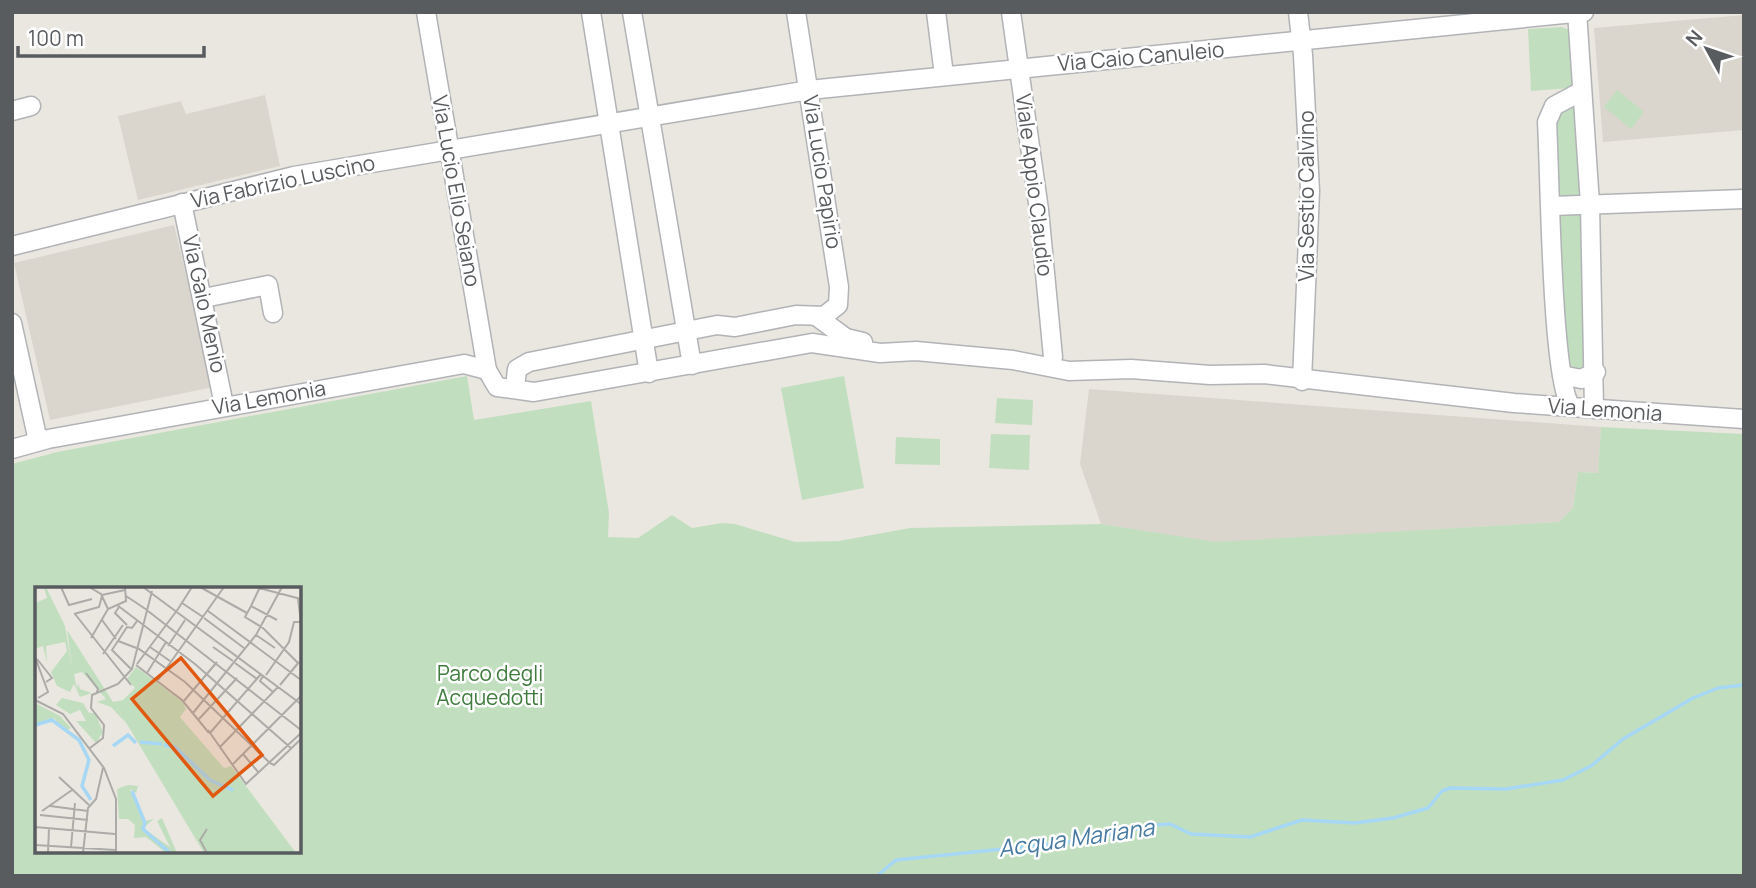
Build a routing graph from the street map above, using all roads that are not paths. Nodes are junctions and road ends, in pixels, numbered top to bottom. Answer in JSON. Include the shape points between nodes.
{"nodes":[{"id":1,"x":426,"y":12,"type":"edge"},
{"id":2,"x":591,"y":12,"type":"edge"},
{"id":3,"x":632,"y":12,"type":"edge"},
{"id":4,"x":796,"y":12,"type":"edge"},
{"id":5,"x":936,"y":12,"type":"edge"},
{"id":6,"x":1011,"y":12,"type":"edge"},
{"id":7,"x":1298,"y":12,"type":"edge"},
{"id":8,"x":1584,"y":12,"type":"edge"},
{"id":9,"x":1577,"y":13,"type":"edge"},
{"id":10,"x":1538,"y":15,"type":"edge"},
{"id":11,"x":1302,"y":42,"type":"junction"},
{"id":12,"x":1019,"y":67,"type":"junction"},
{"id":13,"x":944,"y":75,"type":"junction"},
{"id":14,"x":809,"y":90,"type":"junction"},
{"id":15,"x":1582,"y":91,"type":"junction"},
{"id":16,"x":31,"y":106,"type":"dead end"},
{"id":17,"x":12,"y":111,"type":"edge"},
{"id":18,"x":648,"y":117,"type":"junction"},
{"id":19,"x":610,"y":124,"type":"junction"},
{"id":20,"x":449,"y":151,"type":"junction"},
{"id":21,"x":1744,"y":199,"type":"edge"},
{"id":22,"x":182,"y":203,"type":"junction"},
{"id":23,"x":1590,"y":204,"type":"junction"},
{"id":24,"x":1552,"y":206,"type":"junction"},
{"id":25,"x":12,"y":246,"type":"edge"},
{"id":26,"x":204,"y":298,"type":"junction"},
{"id":27,"x":273,"y":313,"type":"dead end"},
{"id":28,"x":816,"y":316,"type":"junction"},
{"id":29,"x":12,"y":323,"type":"edge"},
{"id":30,"x":686,"y":331,"type":"junction"},
{"id":31,"x":644,"y":338,"type":"junction"},
{"id":32,"x":813,"y":344,"type":"junction"},
{"id":33,"x":916,"y":351,"type":"junction"},
{"id":34,"x":1064,"y":362,"type":"junction"},
{"id":35,"x":692,"y":365,"type":"junction"},
{"id":36,"x":487,"y":370,"type":"junction"},
{"id":37,"x":1596,"y":372,"type":"junction"},
{"id":38,"x":649,"y":373,"type":"junction"},
{"id":39,"x":1562,"y":375,"type":"junction"},
{"id":40,"x":1302,"y":381,"type":"junction"},
{"id":41,"x":515,"y":388,"type":"junction"},
{"id":42,"x":1568,"y":401,"type":"junction"},
{"id":43,"x":225,"y":405,"type":"junction"},
{"id":44,"x":1594,"y":409,"type":"junction"},
{"id":45,"x":1744,"y":419,"type":"edge"},
{"id":46,"x":38,"y":441,"type":"junction"},
{"id":47,"x":12,"y":449,"type":"edge"}],
"edges":[{"from":1,"to":20,"type":"street","name":"Via Lucio Elio Seiano"},
{"from":2,"to":19,"type":"street"},
{"from":3,"to":18,"type":"street"},
{"from":4,"to":14,"type":"street","name":"Via Lucio Papirio"},
{"from":5,"to":13,"type":"street"},
{"from":6,"to":12,"type":"street","name":"Viale Appio Claudio"},
{"from":7,"to":11,"type":"street","name":"Via Sestio Calvino"},
{"from":8,"to":9,"type":"street","name":"Via Caio Canuleio"},
{"from":9,"to":10,"type":"street","name":"Via Caio Canuleio"},
{"from":9,"to":15,"type":"street"},
{"from":10,"to":11,"type":"street","name":"Via Caio Canuleio"},
{"from":11,"to":12,"type":"street","name":"Via Caio Canuleio"},
{"from":11,"to":40,"type":"street","name":"Via Sestio Calvino","via":[[1310,242]]},
{"from":12,"to":13,"type":"street","name":"Via Caio Canuleio"},
{"from":12,"to":34,"type":"street","name":"Viale Appio Claudio"},
{"from":13,"to":14,"type":"street","name":"Via Caio Canuleio"},
{"from":14,"to":18,"type":"street","name":"Via Caio Canuleio"},
{"from":14,"to":28,"type":"street","name":"Via Lucio Papirio","via":[[840,297],[830,313]]},
{"from":15,"to":23,"type":"street"},
{"from":15,"to":24,"type":"street","via":[[1557,103],[1548,115]]},
{"from":16,"to":17,"type":"street"},
{"from":18,"to":19,"type":"street","name":"Via Caio Canuleio"},
{"from":18,"to":30,"type":"street"},
{"from":19,"to":20,"type":"street","name":"Via Fabrizio Luscino"},
{"from":19,"to":31,"type":"street"},
{"from":20,"to":22,"type":"street","name":"Via Fabrizio Luscino","via":[[294,176]]},
{"from":20,"to":36,"type":"street","name":"Via Lucio Elio Seiano"},
{"from":21,"to":23,"type":"street"},
{"from":22,"to":25,"type":"street","name":"Via Fabrizio Luscino"},
{"from":22,"to":26,"type":"street","name":"Via Gaio Menio"},
{"from":23,"to":24,"type":"street"},
{"from":23,"to":37,"type":"street"},
{"from":24,"to":39,"type":"street"},
{"from":26,"to":27,"type":"street","via":[[268,285]]},
{"from":26,"to":43,"type":"street","name":"Via Gaio Menio"},
{"from":28,"to":30,"type":"street"},
{"from":28,"to":32,"type":"street"},
{"from":28,"to":33,"type":"street","name":"Via Lemonia","via":[[850,340]]},
{"from":29,"to":46,"type":"street"},
{"from":30,"to":31,"type":"street"},
{"from":30,"to":35,"type":"street"},
{"from":31,"to":38,"type":"street"},
{"from":31,"to":41,"type":"street","via":[[525,363],[515,374]]},
{"from":32,"to":33,"type":"street","name":"Via Lemonia","via":[[880,353]]},
{"from":32,"to":35,"type":"street","name":"Via Lemonia"},
{"from":33,"to":34,"type":"street","name":"Via Lemonia"},
{"from":34,"to":40,"type":"street","name":"Via Lemonia","via":[[1210,375],[1258,386]]},
{"from":35,"to":38,"type":"street","name":"Via Lemonia"},
{"from":36,"to":41,"type":"street","name":"Via Lemonia","via":[[497,387]]},
{"from":36,"to":43,"type":"street","name":"Via Lemonia","via":[[467,363]]},
{"from":37,"to":39,"type":"street","via":[[1581,379]]},
{"from":37,"to":44,"type":"street"},
{"from":38,"to":41,"type":"street","name":"Via Lemonia","via":[[534,392]]},
{"from":39,"to":42,"type":"street"},
{"from":40,"to":42,"type":"street","name":"Via Lemonia","via":[[1467,397],[1503,392]]},
{"from":42,"to":44,"type":"street","name":"Via Lemonia"},
{"from":43,"to":46,"type":"street","name":"Via Lemonia"},
{"from":44,"to":45,"type":"street","name":"Via Lemonia"},
{"from":46,"to":47,"type":"street","name":"Via Lemonia"}]}
